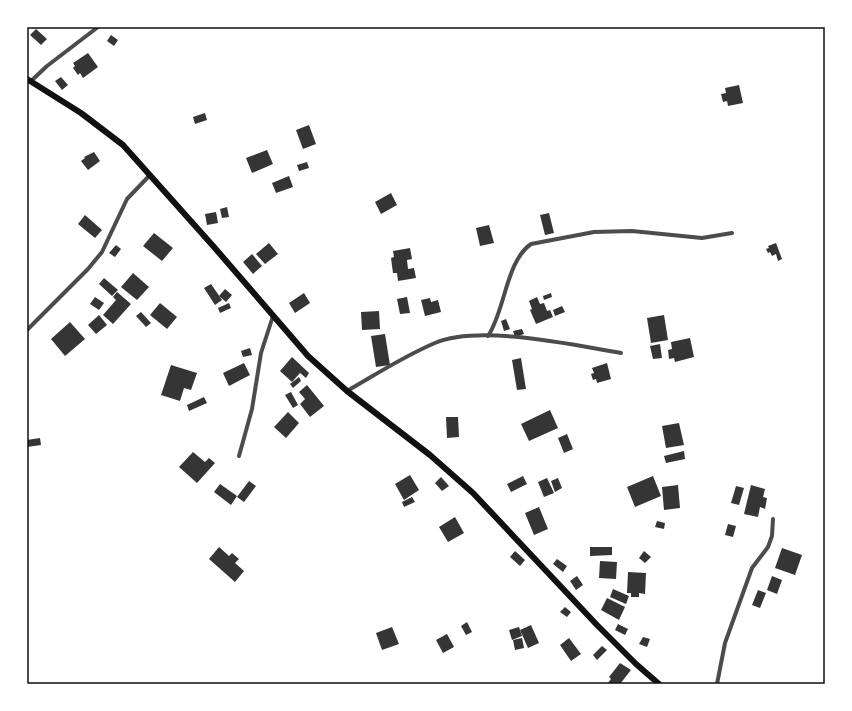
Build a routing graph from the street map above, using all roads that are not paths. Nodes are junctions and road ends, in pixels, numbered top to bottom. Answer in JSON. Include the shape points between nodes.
{"nodes":[{"id":1,"x":98,"y":27,"type":"edge"},
{"id":2,"x":29,"y":80,"type":"edge"},
{"id":3,"x":150,"y":174,"type":"junction"},
{"id":4,"x":732,"y":233,"type":"dead end"},
{"id":5,"x":273,"y":316,"type":"junction"},
{"id":6,"x":27,"y":330,"type":"edge"},
{"id":7,"x":488,"y":336,"type":"junction"},
{"id":8,"x":621,"y":353,"type":"dead end"},
{"id":9,"x":347,"y":391,"type":"junction"},
{"id":10,"x":239,"y":456,"type":"dead end"},
{"id":11,"x":773,"y":519,"type":"dead end"},
{"id":12,"x":659,"y":684,"type":"edge"},
{"id":13,"x":717,"y":684,"type":"edge"}],
"edges":[{"from":1,"to":2,"type":"street"},
{"from":2,"to":3,"type":"main road","via":[[123,145]]},
{"from":3,"to":5,"type":"main road"},
{"from":3,"to":6,"type":"street","via":[[127,199],[102,252],[55,304]]},
{"from":4,"to":7,"type":"street","via":[[702,238],[632,231],[594,232],[531,244],[519,257],[497,319]]},
{"from":5,"to":9,"type":"main road","via":[[308,356]]},
{"from":5,"to":10,"type":"street","via":[[261,353],[252,409]]},
{"from":7,"to":8,"type":"street","via":[[540,340]]},
{"from":7,"to":9,"type":"street","via":[[463,336],[436,342]]},
{"from":9,"to":12,"type":"main road","via":[[473,493],[597,625]]},
{"from":11,"to":13,"type":"street","via":[[772,536],[768,547],[752,568],[725,643]]}]}
